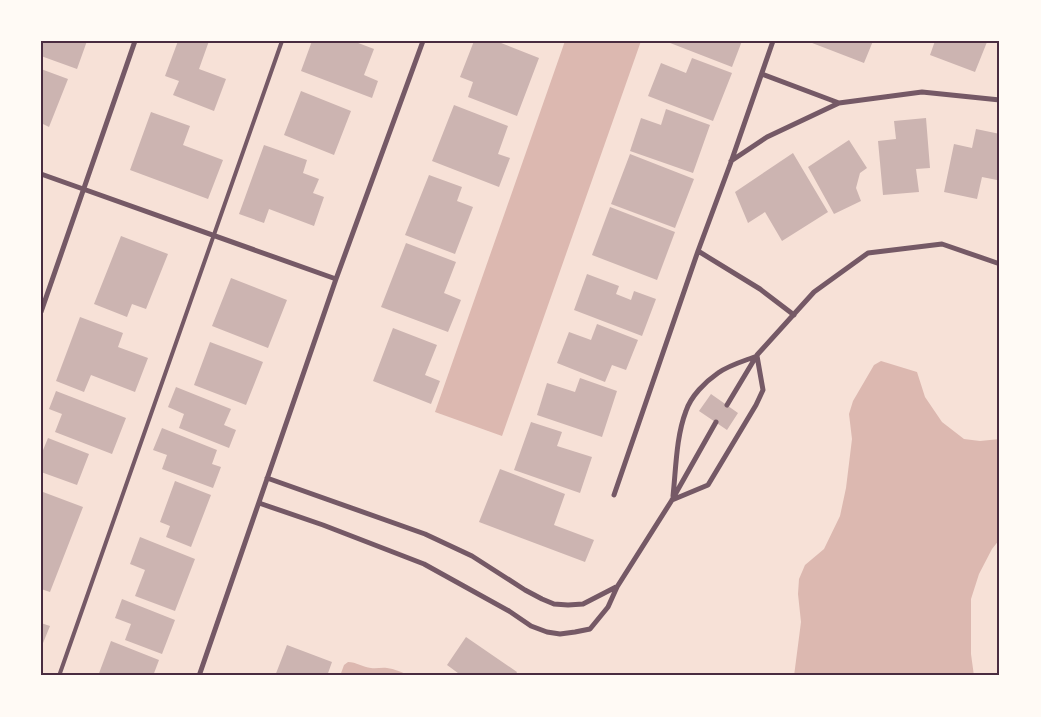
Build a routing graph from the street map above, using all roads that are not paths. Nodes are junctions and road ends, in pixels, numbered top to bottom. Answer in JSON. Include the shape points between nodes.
{"nodes":[{"id":1,"x":135,"y":41,"type":"edge"},
{"id":2,"x":282,"y":41,"type":"edge"},
{"id":3,"x":423,"y":41,"type":"edge"},
{"id":4,"x":773,"y":41,"type":"edge"},
{"id":5,"x":762,"y":74,"type":"junction"},
{"id":6,"x":999,"y":98,"type":"edge"},
{"id":7,"x":839,"y":103,"type":"junction"},
{"id":8,"x":731,"y":162,"type":"junction"},
{"id":9,"x":41,"y":174,"type":"edge"},
{"id":10,"x":84,"y":189,"type":"junction"},
{"id":11,"x":214,"y":236,"type":"junction"},
{"id":12,"x":698,"y":251,"type":"junction"},
{"id":13,"x":1000,"y":264,"type":"edge"},
{"id":14,"x":336,"y":279,"type":"junction"},
{"id":15,"x":41,"y":312,"type":"edge"},
{"id":16,"x":794,"y":315,"type":"junction"},
{"id":17,"x":757,"y":355,"type":"junction"},
{"id":18,"x":727,"y":405,"type":"dead end"},
{"id":19,"x":716,"y":422,"type":"dead end"},
{"id":20,"x":267,"y":478,"type":"junction"},
{"id":21,"x":614,"y":495,"type":"dead end"},
{"id":22,"x":672,"y":500,"type":"junction"},
{"id":23,"x":259,"y":503,"type":"junction"},
{"id":24,"x":617,"y":587,"type":"junction"},
{"id":25,"x":59,"y":676,"type":"edge"},
{"id":26,"x":199,"y":676,"type":"edge"}],
"edges":[{"from":1,"to":10,"type":"street"},
{"from":2,"to":11,"type":"lane"},
{"from":3,"to":14,"type":"street"},
{"from":4,"to":5,"type":"street"},
{"from":5,"to":7,"type":"street"},
{"from":5,"to":8,"type":"street"},
{"from":6,"to":7,"type":"street","via":[[922,92]]},
{"from":7,"to":8,"type":"street","via":[[767,137]]},
{"from":8,"to":12,"type":"street"},
{"from":9,"to":10,"type":"street"},
{"from":10,"to":11,"type":"street"},
{"from":10,"to":15,"type":"street"},
{"from":11,"to":14,"type":"street"},
{"from":11,"to":25,"type":"lane"},
{"from":12,"to":16,"type":"street","via":[[760,289]]},
{"from":12,"to":21,"type":"street"},
{"from":13,"to":16,"type":"street","via":[[942,244],[868,253],[814,292]]},
{"from":14,"to":20,"type":"street"},
{"from":16,"to":17,"type":"street"},
{"from":17,"to":18,"type":"street"},
{"from":17,"to":22,"type":"street","via":[[720,371],[696,393],[686,410]]},
{"from":17,"to":22,"type":"street","via":[[763,390],[756,405],[708,485]]},
{"from":19,"to":22,"type":"street"},
{"from":20,"to":23,"type":"street"},
{"from":20,"to":24,"type":"street","via":[[425,534],[472,556],[554,604],[583,604]]},
{"from":22,"to":24,"type":"street"},
{"from":23,"to":24,"type":"street","via":[[424,564],[547,632],[560,634],[590,628],[608,607]]},
{"from":23,"to":26,"type":"street"}]}
